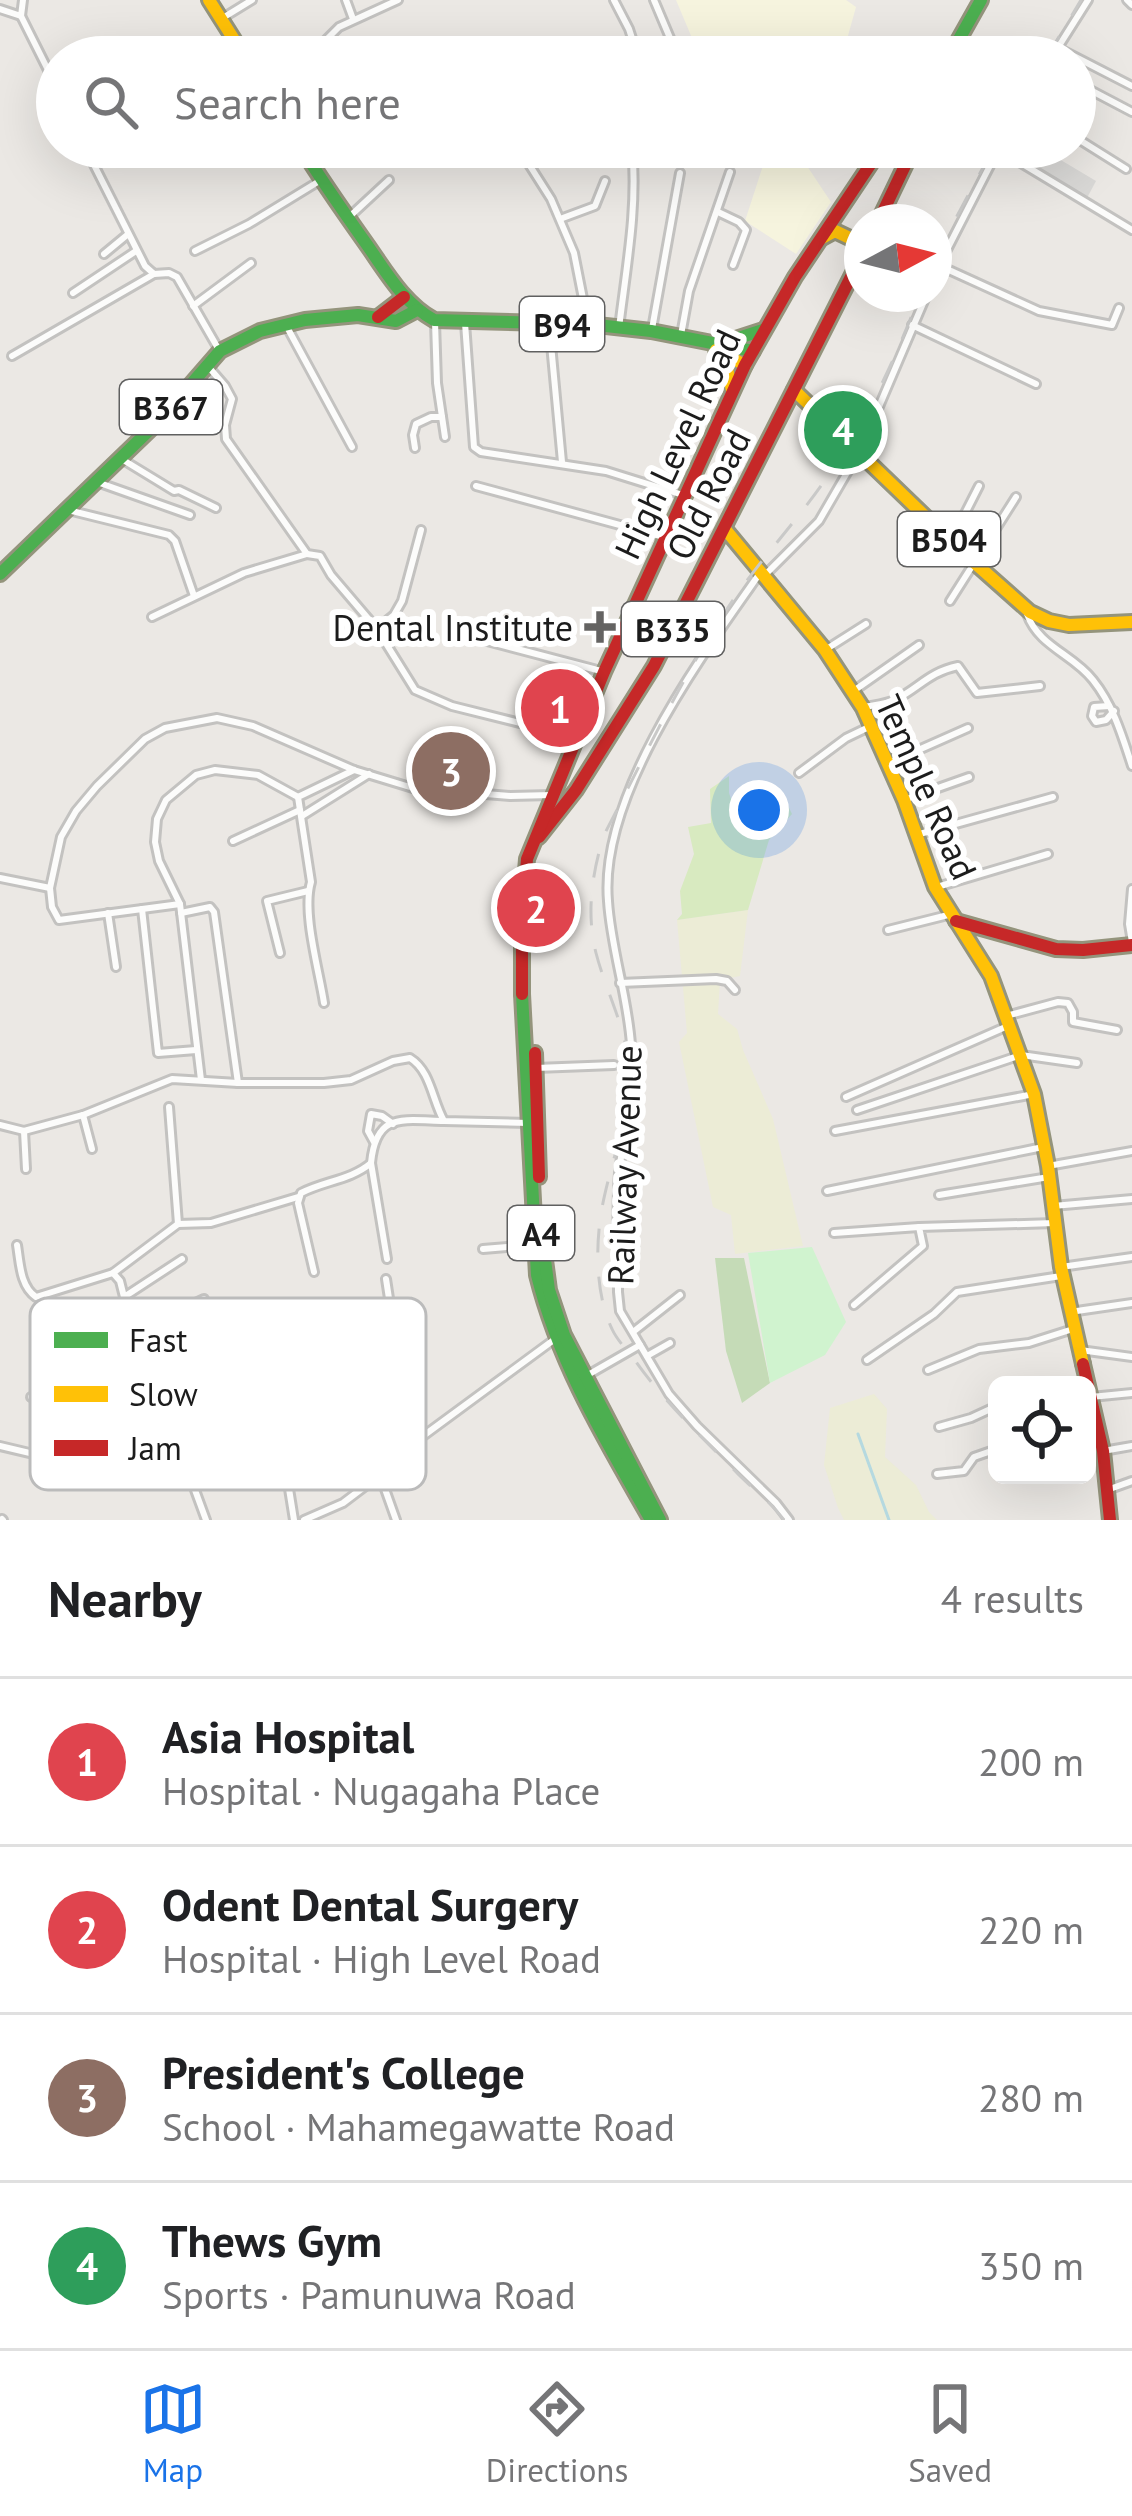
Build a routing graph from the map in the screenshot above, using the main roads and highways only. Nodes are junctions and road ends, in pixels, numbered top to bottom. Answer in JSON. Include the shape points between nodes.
{"nodes":[{"id":1,"x":209,"y":0,"type":"edge"},
{"id":2,"x":981,"y":0,"type":"edge"},
{"id":3,"x":232,"y":36,"type":"edge"},
{"id":4,"x":961,"y":36,"type":"edge"},
{"id":5,"x":314,"y":168,"type":"edge"},
{"id":6,"x":868,"y":168,"type":"edge"},
{"id":7,"x":904,"y":168,"type":"edge"},
{"id":8,"x":887,"y":204,"type":"edge"},
{"id":9,"x":844,"y":235,"type":"edge"},
{"id":10,"x":820,"y":239,"type":"junction"},
{"id":11,"x":844,"y":289,"type":"edge"},
{"id":12,"x":404,"y":297,"type":"junction"},
{"id":13,"x":416,"y":310,"type":"junction"},
{"id":14,"x":378,"y":317,"type":"junction"},
{"id":15,"x":763,"y":331,"type":"junction"},
{"id":16,"x":715,"y":346,"type":"junction"},
{"id":17,"x":752,"y":351,"type":"junction"},
{"id":18,"x":745,"y":365,"type":"junction"},
{"id":19,"x":794,"y":390,"type":"junction"},
{"id":20,"x":732,"y":391,"type":"junction"},
{"id":21,"x":725,"y":529,"type":"junction"},
{"id":22,"x":0,"y":574,"type":"edge"},
{"id":23,"x":1132,"y":622,"type":"edge"},
{"id":24,"x":558,"y":780,"type":"junction"},
{"id":25,"x":576,"y":790,"type":"junction"},
{"id":26,"x":533,"y":844,"type":"junction"},
{"id":27,"x":954,"y":918,"type":"junction"},
{"id":28,"x":522,"y":921,"type":"junction"},
{"id":29,"x":1132,"y":943,"type":"edge"},
{"id":30,"x":534,"y":1123,"type":"junction"},
{"id":31,"x":1085,"y":1376,"type":"edge"},
{"id":32,"x":581,"y":1381,"type":"junction"},
{"id":33,"x":1096,"y":1437,"type":"edge"},
{"id":34,"x":1108,"y":1517,"type":"edge"},
{"id":35,"x":651,"y":1520,"type":"edge"},
{"id":36,"x":660,"y":1520,"type":"edge"}],
"edges":[{"from":1,"to":3,"type":"main road"},
{"from":2,"to":4,"type":"main road"},
{"from":5,"to":12,"type":"main road","number":"B94"},
{"from":6,"to":10,"type":"main road","name":"High Level Road","number":"A4"},
{"from":7,"to":8,"type":"main road"},
{"from":9,"to":10,"type":"main road"},
{"from":10,"to":15,"type":"main road","name":"High Level Road","number":"A4"},
{"from":11,"to":19,"type":"main road","name":"Old Road","number":"B335"},
{"from":12,"to":13,"type":"main road","number":"B94"},
{"from":12,"to":14,"type":"main road"},
{"from":13,"to":14,"type":"main road","number":"B367","via":[[396,321]]},
{"from":13,"to":16,"type":"main road","number":"B94","via":[[434,320],[588,324]]},
{"from":14,"to":22,"type":"main road","number":"B367","via":[[286,324],[220,351]]},
{"from":15,"to":16,"type":"main road"},
{"from":15,"to":17,"type":"main road","name":"High Level Road","number":"A4"},
{"from":16,"to":17,"type":"main road","number":"B94"},
{"from":16,"to":18,"type":"main road","number":"B94"},
{"from":16,"to":20,"type":"main road"},
{"from":17,"to":18,"type":"main road","name":"High Level Road","number":"A4"},
{"from":18,"to":20,"type":"main road","name":"High Level Road","number":"A4"},
{"from":19,"to":21,"type":"main road","name":"Old Road","number":"B335"},
{"from":19,"to":23,"type":"main road","number":"B504","via":[[1025,610],[1090,627]]},
{"from":20,"to":24,"type":"main road","name":"High Level Road","number":"A4"},
{"from":21,"to":25,"type":"main road","name":"Old Road","number":"B335","via":[[654,666]]},
{"from":21,"to":27,"type":"main road","name":"Temple Road","via":[[863,708]]},
{"from":24,"to":25,"type":"main road","via":[[563,791]]},
{"from":24,"to":26,"type":"main road","name":"High Level Road","number":"A4"},
{"from":25,"to":26,"type":"main road","name":"Old Road","number":"B335"},
{"from":26,"to":28,"type":"main road","name":"High Level Road","number":"A4"},
{"from":27,"to":29,"type":"main road","via":[[1056,949]]},
{"from":27,"to":31,"type":"main road","name":"Temple Road","via":[[991,976],[1034,1094]]},
{"from":28,"to":30,"type":"main road","name":"High Level Road","number":"A4"},
{"from":28,"to":30,"type":"main road","name":"High Level Road","number":"A4"},
{"from":30,"to":32,"type":"main road","name":"High Level Road","number":"A4","via":[[538,1245],[560,1337]]},
{"from":32,"to":35,"type":"main road","name":"High Level Road","number":"A4"},
{"from":32,"to":36,"type":"main road","name":"High Level Road","number":"A4"},
{"from":33,"to":34,"type":"main road","name":"Temple Road"}]}
